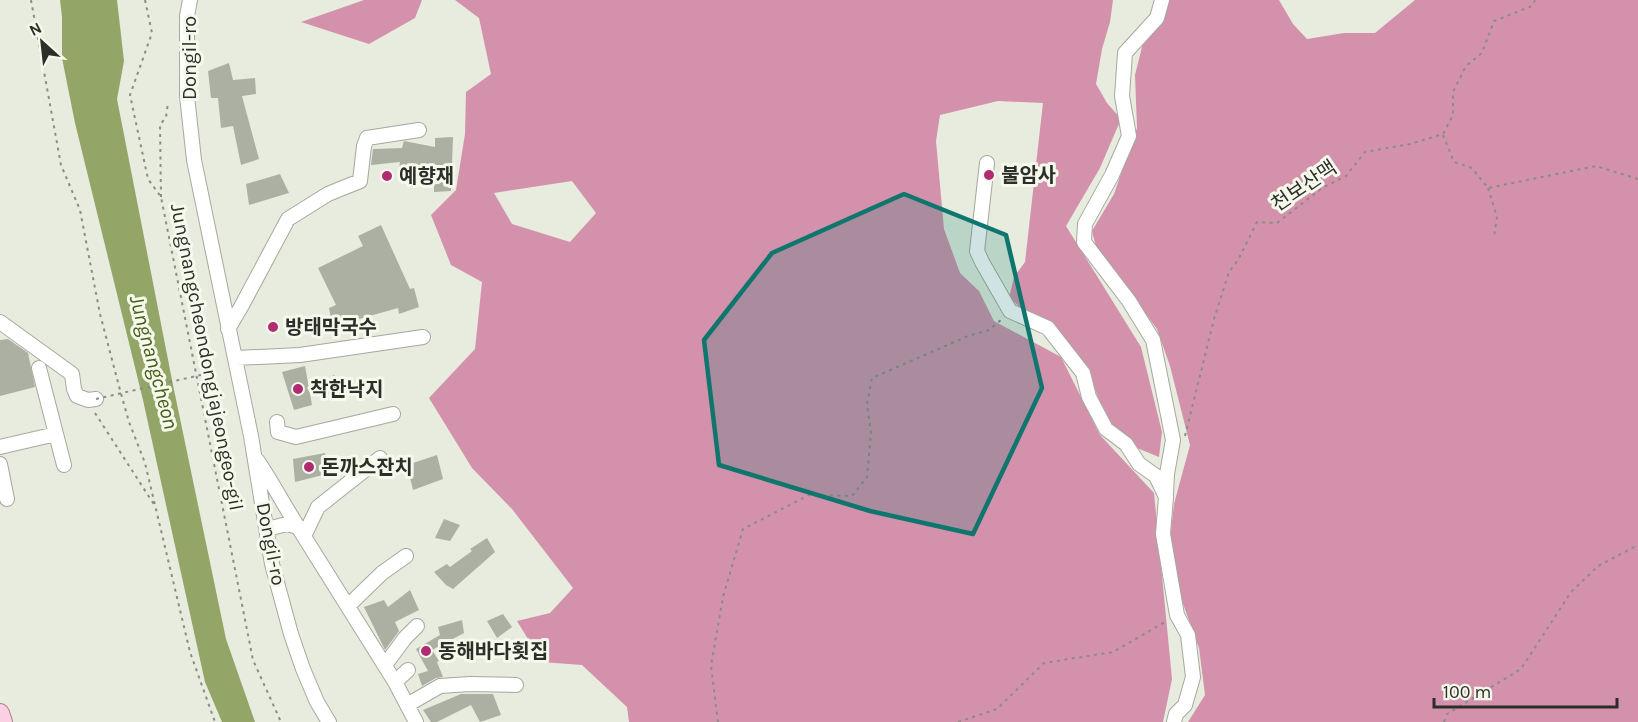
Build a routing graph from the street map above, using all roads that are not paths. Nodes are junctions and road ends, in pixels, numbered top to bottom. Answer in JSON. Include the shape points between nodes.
{"nodes":[{"id":1,"x":190,"y":0,"type":"edge"},
{"id":2,"x":1162,"y":0,"type":"edge"},
{"id":3,"x":419,"y":130,"type":"dead end"},
{"id":4,"x":987,"y":162,"type":"dead end"},
{"id":5,"x":0,"y":322,"type":"edge"},
{"id":6,"x":228,"y":329,"type":"junction"},
{"id":7,"x":423,"y":337,"type":"dead end"},
{"id":8,"x":236,"y":358,"type":"junction"},
{"id":9,"x":39,"y":368,"type":"dead end"},
{"id":10,"x":92,"y":399,"type":"road end"},
{"id":11,"x":393,"y":414,"type":"dead end"},
{"id":12,"x":56,"y":434,"type":"junction"},
{"id":13,"x":251,"y":436,"type":"junction"},
{"id":14,"x":0,"y":447,"type":"edge"},
{"id":15,"x":255,"y":457,"type":"junction"},
{"id":16,"x":380,"y":458,"type":"dead end"},
{"id":17,"x":0,"y":464,"type":"edge"},
{"id":18,"x":64,"y":465,"type":"dead end"},
{"id":19,"x":1166,"y":497,"type":"junction"},
{"id":20,"x":7,"y":499,"type":"dead end"},
{"id":21,"x":267,"y":529,"type":"junction"},
{"id":22,"x":301,"y":532,"type":"junction"},
{"id":23,"x":406,"y":556,"type":"dead end"},
{"id":24,"x":348,"y":606,"type":"junction"},
{"id":25,"x":417,"y":626,"type":"dead end"},
{"id":26,"x":385,"y":664,"type":"junction"},
{"id":27,"x":408,"y":670,"type":"dead end"},
{"id":28,"x":395,"y":682,"type":"junction"},
{"id":29,"x":516,"y":685,"type":"dead end"},
{"id":30,"x":407,"y":705,"type":"junction"},
{"id":31,"x":0,"y":713,"type":"edge"},
{"id":32,"x":3,"y":722,"type":"edge"},
{"id":33,"x":329,"y":722,"type":"edge"},
{"id":34,"x":416,"y":722,"type":"edge"},
{"id":35,"x":1174,"y":722,"type":"edge"}],
"edges":[{"from":1,"to":6,"type":"street","name":"Dongil-ro","via":[[188,96],[194,160]]},
{"from":2,"to":19,"type":"street","via":[[1157,18],[1125,54],[1122,96],[1129,136],[1084,224],[1084,242],[1153,340],[1173,440]]},
{"from":3,"to":6,"type":"street","via":[[367,138],[360,181],[328,194],[288,219]]},
{"from":4,"to":19,"type":"street","via":[[977,250],[982,262],[1010,311],[1048,328],[1083,373],[1089,397],[1106,429],[1156,476]]},
{"from":5,"to":10,"type":"street","via":[[72,374],[78,396]]},
{"from":6,"to":8,"type":"street","name":"Dongil-ro"},
{"from":7,"to":8,"type":"street","via":[[300,354]]},
{"from":8,"to":13,"type":"street","name":"Dongil-ro"},
{"from":9,"to":12,"type":"street"},
{"from":11,"to":13,"type":"street","via":[[296,437],[277,427]]},
{"from":12,"to":14,"type":"street"},
{"from":12,"to":18,"type":"street"},
{"from":13,"to":15,"type":"street","name":"Dongil-ro"},
{"from":15,"to":21,"type":"street","name":"Dongil-ro"},
{"from":15,"to":22,"type":"street"},
{"from":16,"to":22,"type":"street","via":[[318,507]]},
{"from":17,"to":20,"type":"street"},
{"from":19,"to":35,"type":"street","via":[[1163,534],[1177,615],[1188,635],[1193,677],[1185,705]]},
{"from":21,"to":22,"type":"street","via":[[287,524]]},
{"from":21,"to":33,"type":"street","name":"Dongil-ro","via":[[291,634],[317,702]]},
{"from":22,"to":24,"type":"street"},
{"from":23,"to":24,"type":"street"},
{"from":24,"to":26,"type":"street"},
{"from":25,"to":26,"type":"street"},
{"from":26,"to":28,"type":"street"},
{"from":27,"to":28,"type":"street"},
{"from":28,"to":30,"type":"street"},
{"from":29,"to":30,"type":"street","via":[[440,686]]},
{"from":30,"to":34,"type":"street"},
{"from":31,"to":32,"type":"main road"}]}
